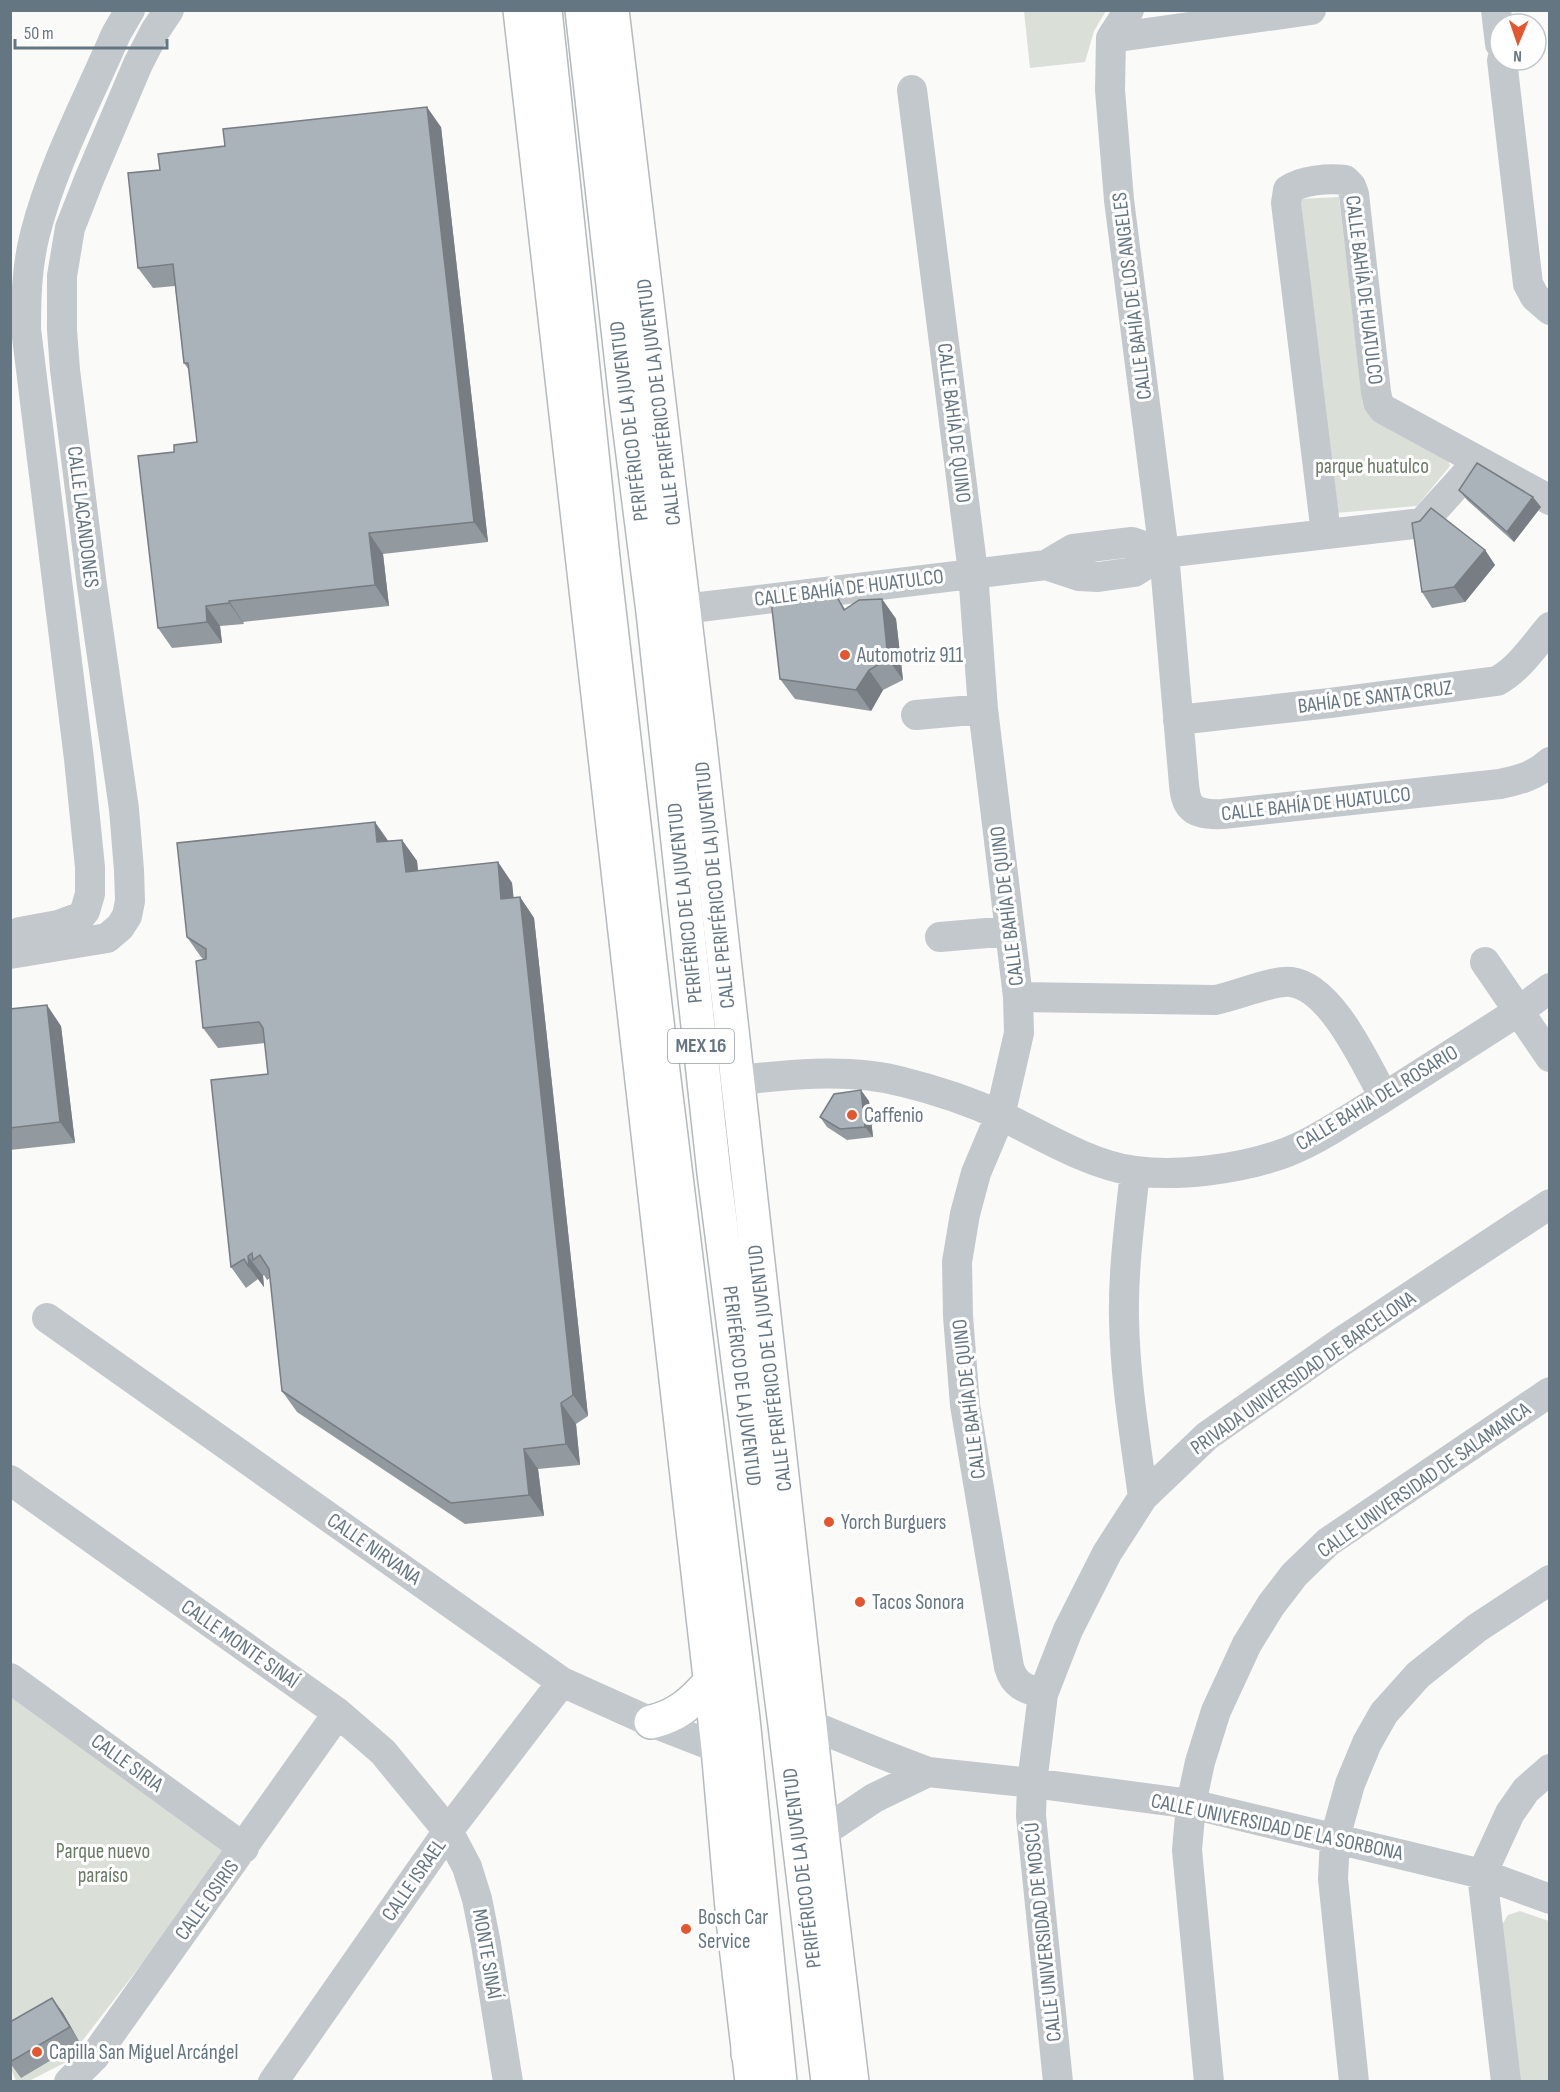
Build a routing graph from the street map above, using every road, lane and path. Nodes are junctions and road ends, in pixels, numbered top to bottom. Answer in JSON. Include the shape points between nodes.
{"nodes":[{"id":1,"x":520,"y":10,"type":"edge"},
{"id":2,"x":545,"y":10,"type":"edge"},
{"id":3,"x":582,"y":10,"type":"edge"},
{"id":4,"x":612,"y":10,"type":"edge"},
{"id":5,"x":1129,"y":10,"type":"edge"},
{"id":6,"x":1311,"y":10,"type":"edge"},
{"id":7,"x":156,"y":17,"type":"edge"},
{"id":8,"x":117,"y":18,"type":"edge"},
{"id":9,"x":1111,"y":38,"type":"junction"},
{"id":10,"x":138,"y":64,"type":"junction"},
{"id":11,"x":1503,"y":72,"type":"edge"},
{"id":12,"x":912,"y":90,"type":"dead end"},
{"id":13,"x":1550,"y":310,"type":"edge"},
{"id":14,"x":1478,"y":461,"type":"junction"},
{"id":15,"x":1550,"y":500,"type":"edge"},
{"id":16,"x":1326,"y":534,"type":"junction"},
{"id":17,"x":1164,"y":553,"type":"junction"},
{"id":18,"x":973,"y":573,"type":"junction"},
{"id":19,"x":92,"y":586,"type":"junction"},
{"id":20,"x":58,"y":593,"type":"junction"},
{"id":21,"x":668,"y":610,"type":"junction"},
{"id":22,"x":1550,"y":627,"type":"edge"},
{"id":23,"x":106,"y":692,"type":"junction"},
{"id":24,"x":70,"y":696,"type":"junction"},
{"id":25,"x":983,"y":709,"type":"junction"},
{"id":26,"x":916,"y":715,"type":"dead end"},
{"id":27,"x":1178,"y":720,"type":"junction"},
{"id":28,"x":1550,"y":762,"type":"edge"},
{"id":29,"x":1010,"y":932,"type":"junction"},
{"id":30,"x":10,"y":934,"type":"edge"},
{"id":31,"x":940,"y":937,"type":"dead end"},
{"id":32,"x":10,"y":954,"type":"edge"},
{"id":33,"x":1485,"y":962,"type":"dead end"},
{"id":34,"x":1550,"y":988,"type":"edge"},
{"id":35,"x":1018,"y":998,"type":"junction"},
{"id":36,"x":1520,"y":1011,"type":"junction"},
{"id":37,"x":1550,"y":1057,"type":"edge"},
{"id":38,"x":721,"y":1083,"type":"junction"},
{"id":39,"x":1384,"y":1097,"type":"junction"},
{"id":40,"x":1000,"y":1116,"type":"junction"},
{"id":41,"x":1135,"y":1172,"type":"junction"},
{"id":42,"x":1550,"y":1204,"type":"edge"},
{"id":43,"x":47,"y":1318,"type":"dead end"},
{"id":44,"x":1550,"y":1392,"type":"edge"},
{"id":45,"x":10,"y":1480,"type":"edge"},
{"id":46,"x":1143,"y":1497,"type":"junction"},
{"id":47,"x":1550,"y":1580,"type":"edge"},
{"id":48,"x":10,"y":1678,"type":"edge"},
{"id":49,"x":562,"y":1682,"type":"junction"},
{"id":50,"x":710,"y":1682,"type":"junction"},
{"id":51,"x":1042,"y":1695,"type":"junction"},
{"id":52,"x":338,"y":1713,"type":"junction"},
{"id":53,"x":651,"y":1722,"type":"junction"},
{"id":54,"x":798,"y":1725,"type":"junction"},
{"id":55,"x":718,"y":1748,"type":"junction"},
{"id":56,"x":1550,"y":1769,"type":"edge"},
{"id":57,"x":928,"y":1772,"type":"junction"},
{"id":58,"x":1032,"y":1783,"type":"junction"},
{"id":59,"x":1191,"y":1804,"type":"junction"},
{"id":60,"x":448,"y":1831,"type":"junction"},
{"id":61,"x":810,"y":1834,"type":"junction"},
{"id":62,"x":1335,"y":1838,"type":"junction"},
{"id":63,"x":244,"y":1848,"type":"junction"},
{"id":64,"x":756,"y":1854,"type":"junction"},
{"id":65,"x":1482,"y":1874,"type":"junction"},
{"id":66,"x":1550,"y":1899,"type":"edge"},
{"id":67,"x":750,"y":2068,"type":"edge"},
{"id":68,"x":844,"y":2078,"type":"edge"},
{"id":69,"x":69,"y":2082,"type":"edge"},
{"id":70,"x":273,"y":2082,"type":"edge"},
{"id":71,"x":508,"y":2082,"type":"edge"},
{"id":72,"x":780,"y":2082,"type":"edge"},
{"id":73,"x":1058,"y":2082,"type":"edge"},
{"id":74,"x":1209,"y":2082,"type":"edge"},
{"id":75,"x":1354,"y":2082,"type":"edge"},
{"id":76,"x":1506,"y":2082,"type":"edge"}],
"edges":[{"from":1,"to":50,"type":"main road"},
{"from":2,"to":64,"type":"main road","name":"PERIFÉRICO DE LA JUVENTUD","number":"MEX 16","via":[[606,579]]},
{"from":3,"to":21,"type":"main road","name":"PERIFÉRICO DE LA JUVENTUD","number":"MEX 16","via":[[628,411]]},
{"from":4,"to":21,"type":"main road","name":"CALLE PERIFÉRICO DE LA JUVENTUD"},
{"from":5,"to":9,"type":"street"},
{"from":6,"to":9,"type":"street"},
{"from":7,"to":10,"type":"street","name":"CALLE LACANDONES"},
{"from":8,"to":10,"type":"street"},
{"from":8,"to":20,"type":"street","name":"CALLE LACANDONES","via":[[49,189],[35,236],[26,296],[26,329]]},
{"from":9,"to":17,"type":"street","name":"CALLE BAHÍA DE LOS ANGELES","via":[[1110,90],[1119,200]]},
{"from":10,"to":19,"type":"street","name":"CALLE LACANDONES","via":[[70,228],[63,276],[65,370]]},
{"from":11,"to":13,"type":"street","via":[[1528,284],[1535,297]]},
{"from":12,"to":18,"type":"street","name":"CALLE BAHÍA DE QUINO"},
{"from":14,"to":15,"type":"street","name":"CALLE BAHÍA DE HUATULCO"},
{"from":14,"to":16,"type":"street","name":"CALLE BAHÍA DE HUATULCO","via":[[1422,523]]},
{"from":14,"to":16,"type":"street","name":"CALLE BAHÍA DE HUATULCO","via":[[1383,410],[1376,392],[1351,186],[1340,179],[1292,187],[1287,196],[1287,217]]},
{"from":16,"to":17,"type":"street","name":"CALLE BAHÍA DE HUATULCO"},
{"from":17,"to":18,"type":"street","name":"CALLE BAHÍA DE HUATULCO","via":[[1134,572],[1098,577],[1079,576],[1046,565]]},
{"from":17,"to":27,"type":"street","name":"CALLE BAHÍA DE HUATULCO"},
{"from":18,"to":21,"type":"street","name":"CALLE BAHÍA DE HUATULCO"},
{"from":18,"to":25,"type":"street","name":"CALLE BAHÍA DE QUINO"},
{"from":19,"to":20,"type":"street"},
{"from":19,"to":23,"type":"street","name":"CALLE LACANDONES"},
{"from":20,"to":24,"type":"street","name":"CALLE LACANDONES"},
{"from":21,"to":38,"type":"main road","name":"PERIFÉRICO DE LA JUVENTUD","number":"MEX 16"},
{"from":22,"to":27,"type":"street","name":"BAHÍA DE SANTA CRUZ","via":[[1518,665],[1497,681]]},
{"from":23,"to":24,"type":"street"},
{"from":23,"to":32,"type":"street","name":"CALLE LACANDONES","via":[[124,809],[130,901],[127,916],[108,938]]},
{"from":24,"to":30,"type":"street","name":"CALLE LACANDONES","via":[[86,817],[90,894],[80,917]]},
{"from":25,"to":26,"type":"street"},
{"from":25,"to":29,"type":"street","name":"CALLE BAHÍA DE QUINO"},
{"from":27,"to":28,"type":"street","name":"CALLE BAHÍA DE HUATULCO","via":[[1185,793],[1194,811],[1200,814],[1500,784],[1523,779]]},
{"from":29,"to":31,"type":"street"},
{"from":29,"to":35,"type":"street","name":"CALLE BAHÍA DE QUINO"},
{"from":33,"to":36,"type":"street"},
{"from":34,"to":36,"type":"street","name":"CALLE BAHIA DEL ROSARIO"},
{"from":35,"to":39,"type":"street","via":[[1215,1000],[1291,982],[1321,998],[1333,1012]]},
{"from":35,"to":40,"type":"street","name":"CALLE BAHÍA DE QUINO","via":[[1019,1033]]},
{"from":36,"to":37,"type":"street"},
{"from":36,"to":39,"type":"street","name":"CALLE BAHIA DEL ROSARIO"},
{"from":38,"to":40,"type":"street","name":"CALLE BAHIA DEL ROSARIO","via":[[772,1076],[867,1076],[941,1093]]},
{"from":38,"to":54,"type":"main road","name":"PERIFÉRICO DE LA JUVENTUD","number":"MEX 16","via":[[714,1173]]},
{"from":39,"to":41,"type":"street","name":"CALLE BAHIA DEL ROSARIO","via":[[1326,1134],[1280,1155],[1191,1172]]},
{"from":40,"to":41,"type":"street","name":"CALLE BAHIA DEL ROSARIO","via":[[1093,1159]]},
{"from":40,"to":51,"type":"street","name":"CALLE BAHÍA DE QUINO","via":[[976,1173],[965,1214],[957,1262],[958,1316],[965,1405],[1009,1667],[1023,1688]]},
{"from":41,"to":46,"type":"street","via":[[1124,1319]]},
{"from":42,"to":46,"type":"street","name":"PRIVADA UNIVERSIDAD DE BARCELONA","via":[[1207,1436]]},
{"from":43,"to":49,"type":"street","name":"CALLE NIRVANA"},
{"from":44,"to":59,"type":"street","name":"CALLE UNIVERSIDAD DE SALAMANCA","via":[[1329,1542],[1294,1575],[1247,1644],[1216,1711]]},
{"from":45,"to":52,"type":"street","name":"CALLE MONTE SINAÍ"},
{"from":46,"to":51,"type":"street","name":"PRIVADA UNIVERSIDAD DE BARCELONA","via":[[1107,1553],[1068,1630]]},
{"from":47,"to":62,"type":"street","via":[[1476,1628],[1418,1675],[1384,1713],[1350,1784]]},
{"from":48,"to":63,"type":"street","name":"CALLE SIRIA"},
{"from":49,"to":53,"type":"street","name":"CALLE NIRVANA"},
{"from":49,"to":60,"type":"street","name":"CALLE ISRAEL"},
{"from":50,"to":53,"type":"main road","via":[[681,1711]]},
{"from":50,"to":55,"type":"main road"},
{"from":51,"to":58,"type":"street","name":"PRIVADA UNIVERSIDAD DE BARCELONA"},
{"from":52,"to":60,"type":"street","name":"CALLE MONTE SINAÍ","via":[[383,1752]]},
{"from":52,"to":63,"type":"street","name":"CALLE OSIRIS"},
{"from":53,"to":55,"type":"street","name":"CALLE NIRVANA"},
{"from":54,"to":57,"type":"street","name":"CALLE UNIVERSIDAD DE LA SORBONA"},
{"from":54,"to":61,"type":"main road","name":"PERIFÉRICO DE LA JUVENTUD","number":"MEX 16"},
{"from":55,"to":67,"type":"main road"},
{"from":56,"to":65,"type":"street","via":[[1526,1790],[1510,1813]]},
{"from":57,"to":58,"type":"street","name":"CALLE UNIVERSIDAD DE LA SORBONA"},
{"from":57,"to":61,"type":"street"},
{"from":58,"to":59,"type":"street","name":"CALLE UNIVERSIDAD DE LA SORBONA"},
{"from":58,"to":73,"type":"street","name":"CALLE UNIVERSIDAD DE MOSCÚ","via":[[1031,1816]]},
{"from":59,"to":62,"type":"street","name":"CALLE UNIVERSIDAD DE LA SORBONA"},
{"from":59,"to":74,"type":"street","name":"CALLE UNIVERSIDAD DE SALAMANCA","via":[[1187,1850]]},
{"from":60,"to":70,"type":"street","name":"CALLE ISRAEL"},
{"from":60,"to":71,"type":"street","name":"MONTE SINAÍ","via":[[477,1899]]},
{"from":61,"to":68,"type":"main road"},
{"from":61,"to":68,"type":"main road","name":"PERIFÉRICO DE LA JUVENTUD","number":"MEX 16","via":[[814,1963]]},
{"from":62,"to":65,"type":"street","name":"CALLE UNIVERSIDAD DE LA SORBONA"},
{"from":62,"to":75,"type":"street","via":[[1333,1879]]},
{"from":63,"to":69,"type":"street","name":"CALLE OSIRIS","via":[[94,2057]]},
{"from":64,"to":67,"type":"main road"},
{"from":64,"to":72,"type":"main road","name":"PERIFÉRICO DE LA JUVENTUD","number":"MEX 16"},
{"from":65,"to":66,"type":"street","name":"CALLE UNIVERSIDAD DE LA SORBONA"},
{"from":65,"to":76,"type":"street"}]}
